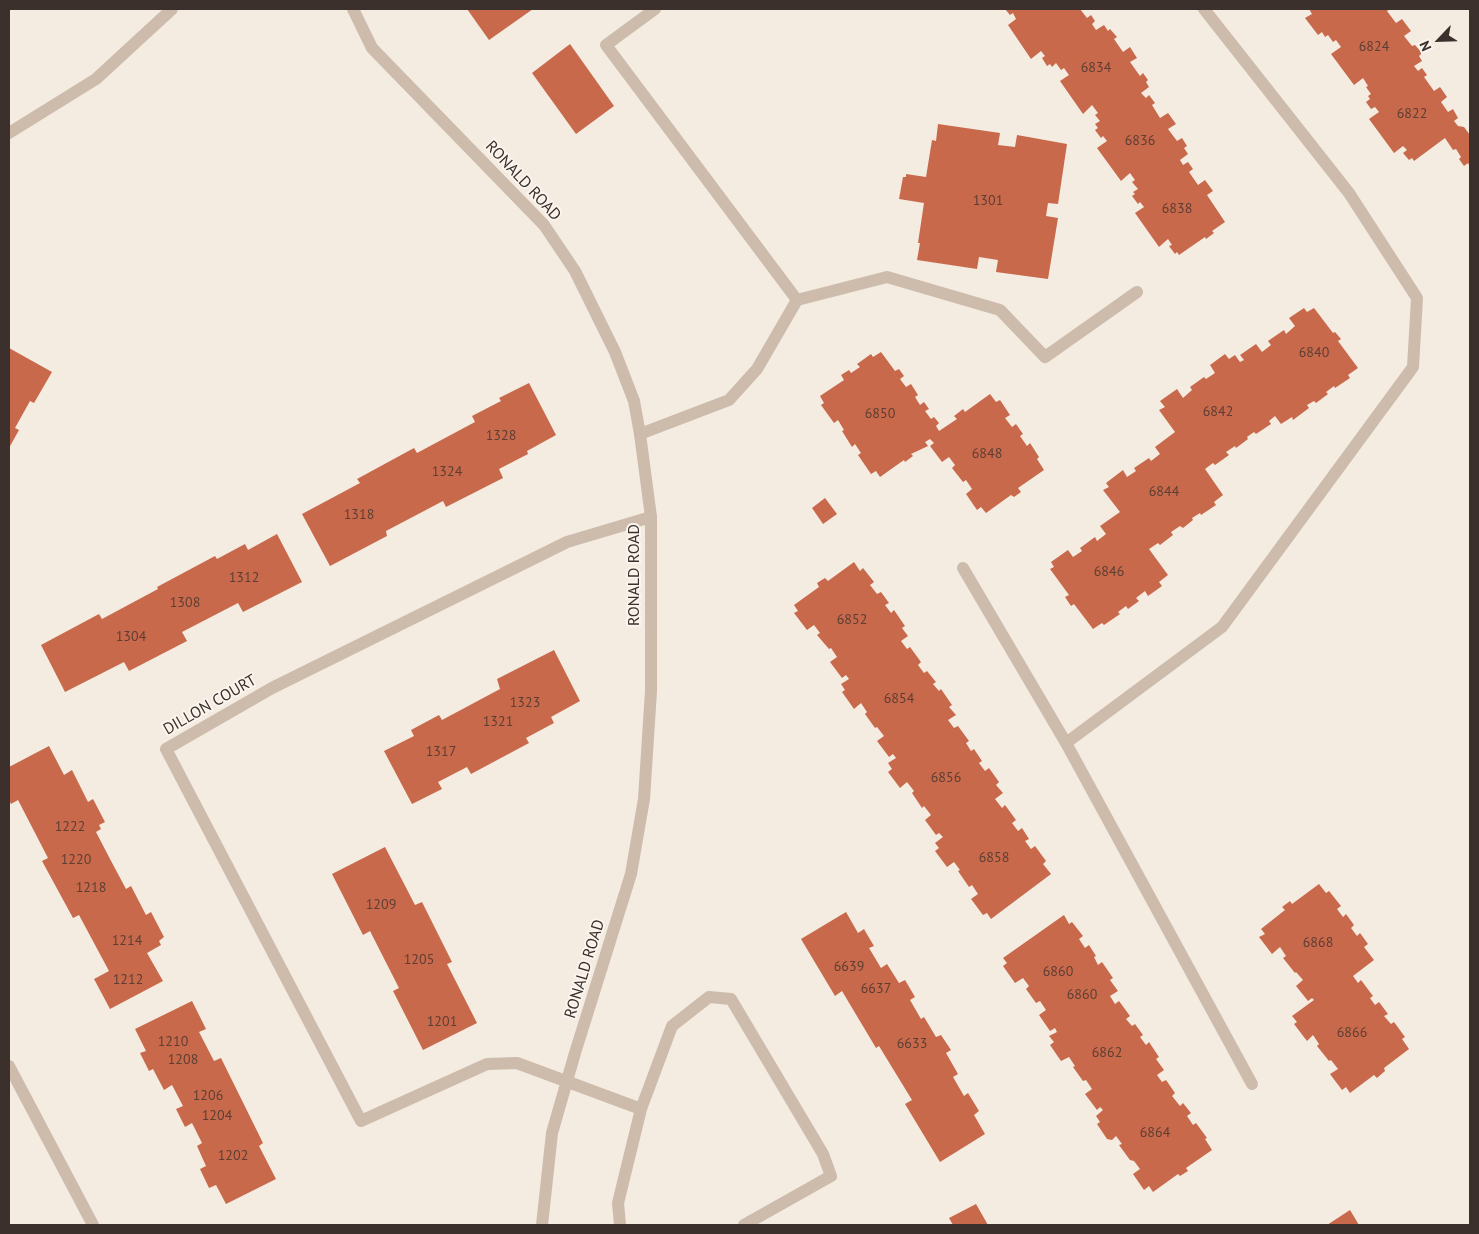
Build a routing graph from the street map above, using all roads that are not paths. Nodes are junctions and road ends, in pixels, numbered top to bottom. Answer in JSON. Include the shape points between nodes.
{"nodes":[{"id":1,"x":172,"y":9,"type":"edge"},
{"id":2,"x":353,"y":9,"type":"edge"},
{"id":3,"x":654,"y":9,"type":"edge"},
{"id":4,"x":1204,"y":9,"type":"edge"},
{"id":5,"x":9,"y":133,"type":"edge"},
{"id":6,"x":1137,"y":292,"type":"dead end"},
{"id":7,"x":797,"y":300,"type":"junction"},
{"id":8,"x":640,"y":434,"type":"junction"},
{"id":9,"x":651,"y":517,"type":"junction"},
{"id":10,"x":963,"y":568,"type":"dead end"},
{"id":11,"x":1066,"y":743,"type":"junction"},
{"id":12,"x":9,"y":1066,"type":"edge"},
{"id":13,"x":567,"y":1082,"type":"junction"},
{"id":14,"x":1252,"y":1084,"type":"dead end"},
{"id":15,"x":641,"y":1109,"type":"junction"},
{"id":16,"x":93,"y":1225,"type":"edge"},
{"id":17,"x":542,"y":1225,"type":"edge"},
{"id":18,"x":620,"y":1225,"type":"edge"},
{"id":19,"x":744,"y":1225,"type":"edge"}],
"edges":[{"from":1,"to":5,"type":"street","via":[[96,79]]},
{"from":2,"to":8,"type":"street","name":"RONALD ROAD","via":[[372,48],[544,225],[575,271],[615,352],[634,401]]},
{"from":3,"to":7,"type":"street","via":[[606,45]]},
{"from":4,"to":11,"type":"street","via":[[1349,193],[1417,298],[1413,367],[1222,628]]},
{"from":6,"to":7,"type":"street","via":[[1045,357],[1000,310],[887,276]]},
{"from":7,"to":8,"type":"street","via":[[757,369],[729,400]]},
{"from":8,"to":9,"type":"street","name":"RONALD ROAD"},
{"from":9,"to":13,"type":"street","name":"RONALD ROAD","via":[[651,691],[644,799],[631,874]]},
{"from":9,"to":13,"type":"street","name":"DILLON COURT","via":[[567,542],[272,688],[166,749],[361,1121],[487,1064],[517,1063]]},
{"from":10,"to":11,"type":"street"},
{"from":11,"to":14,"type":"street"},
{"from":12,"to":16,"type":"street"},
{"from":13,"to":15,"type":"street"},
{"from":13,"to":17,"type":"street","name":"RONALD ROAD","via":[[552,1133]]},
{"from":15,"to":18,"type":"street","via":[[618,1203]]},
{"from":15,"to":19,"type":"street","via":[[672,1026],[710,997],[731,998],[823,1154],[832,1176]]}]}
